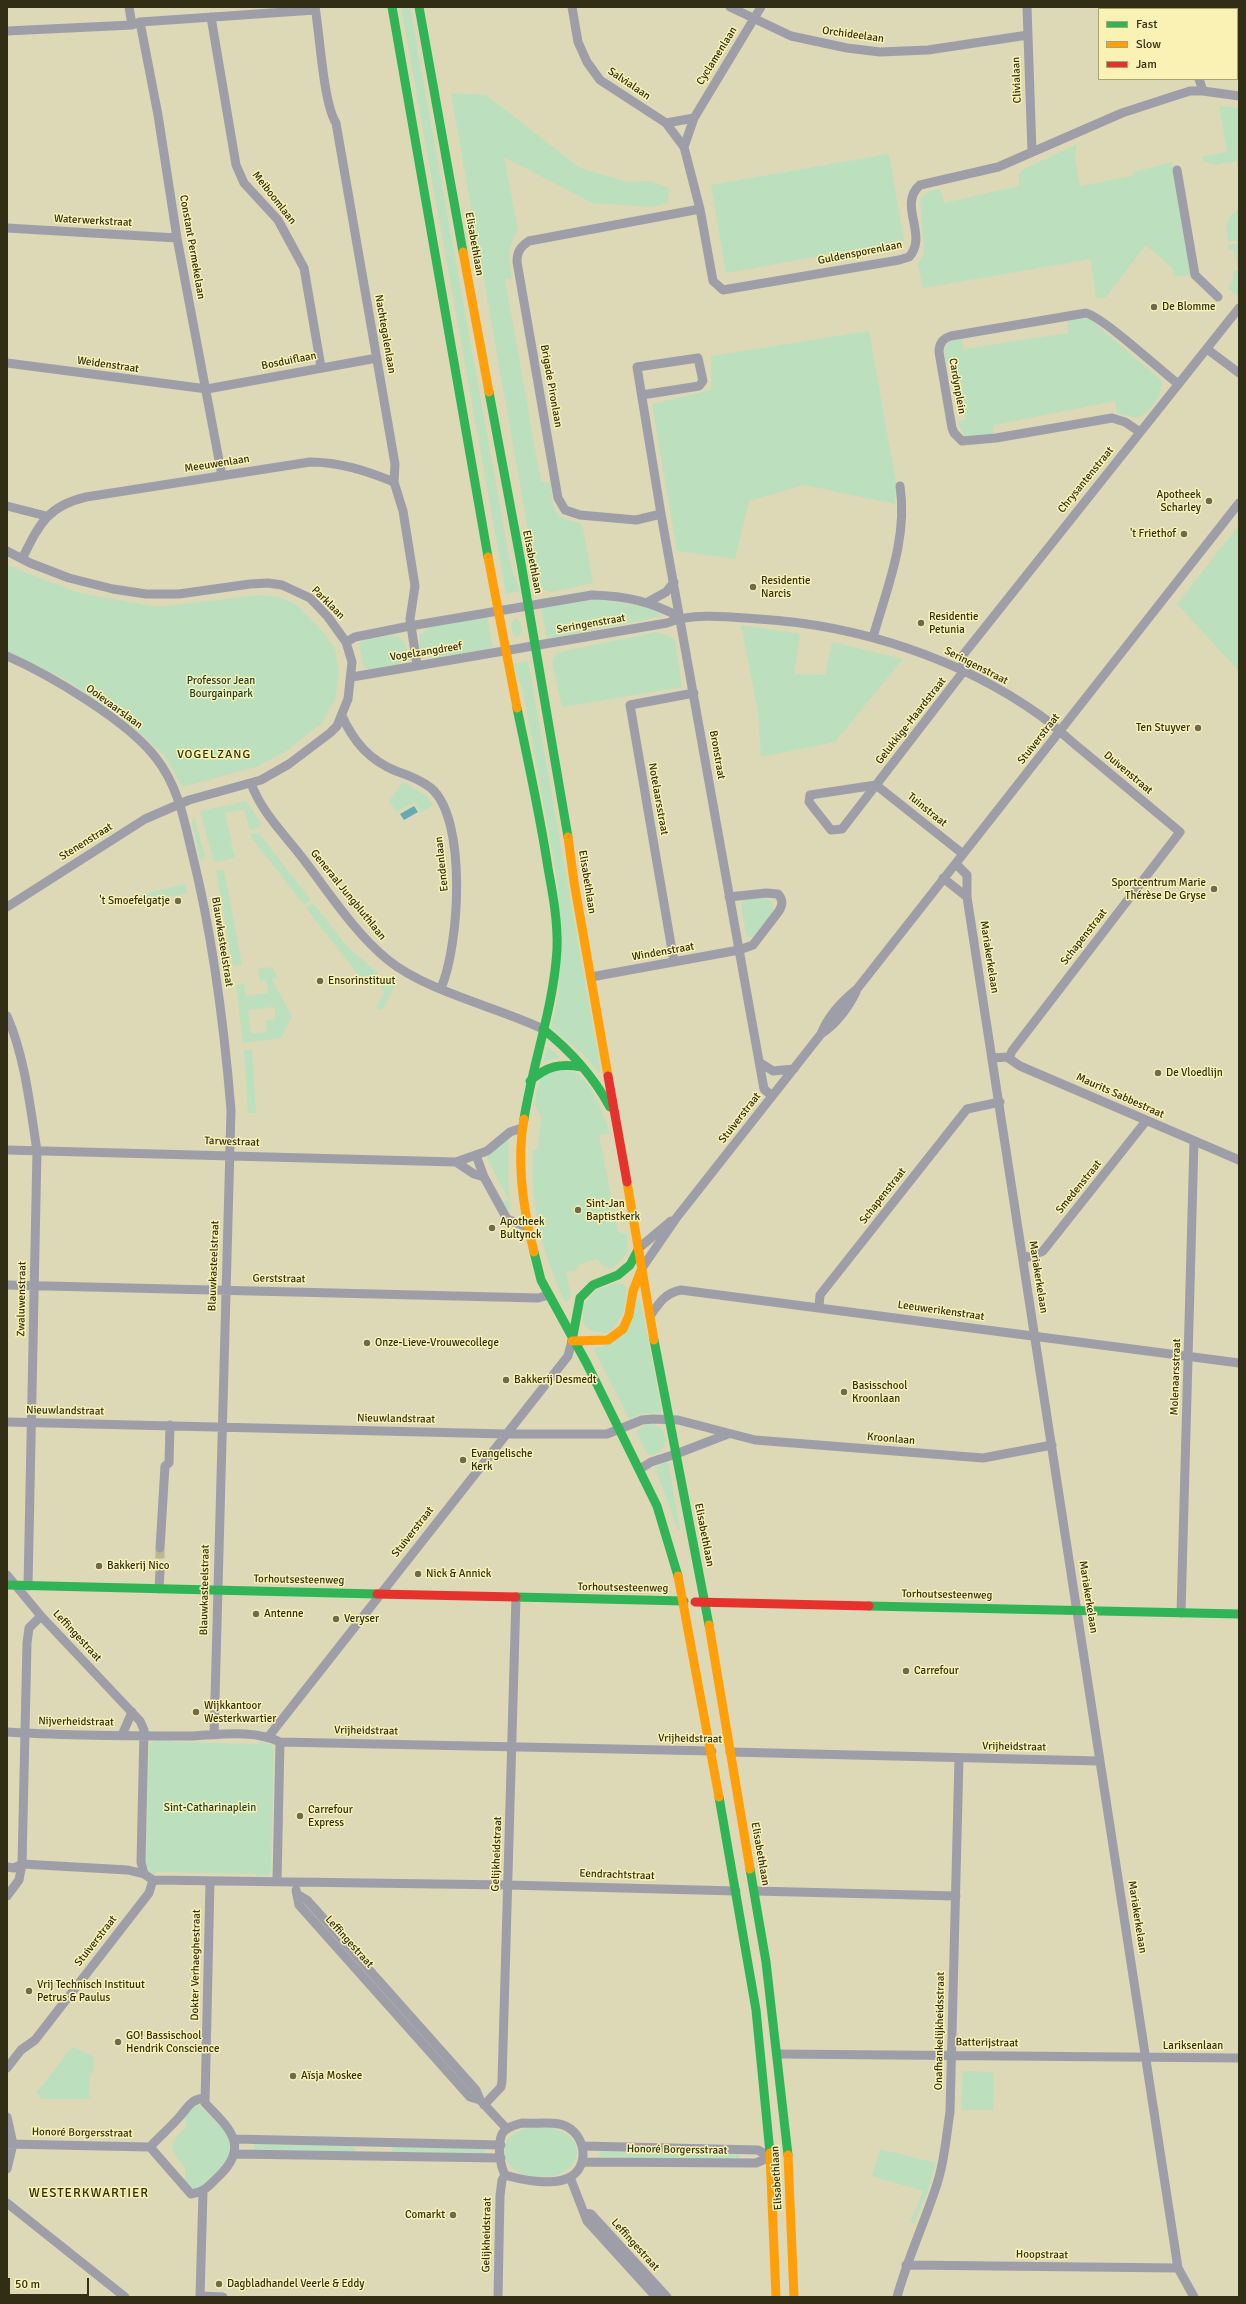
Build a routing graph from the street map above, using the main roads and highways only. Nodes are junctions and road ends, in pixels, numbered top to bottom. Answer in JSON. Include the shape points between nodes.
{"nodes":[{"id":1,"x":392,"y":7,"type":"edge"},
{"id":2,"x":420,"y":7,"type":"edge"},
{"id":3,"x":543,"y":1029,"type":"junction"},
{"id":4,"x":582,"y":1067,"type":"junction"},
{"id":5,"x":530,"y":1080,"type":"junction"},
{"id":6,"x":617,"y":1122,"type":"junction"},
{"id":7,"x":639,"y":1248,"type":"junction"},
{"id":8,"x":642,"y":1268,"type":"junction"},
{"id":9,"x":572,"y":1341,"type":"junction"},
{"id":10,"x":11,"y":1585,"type":"edge"},
{"id":11,"x":684,"y":1601,"type":"junction"},
{"id":12,"x":705,"y":1602,"type":"junction"},
{"id":13,"x":1239,"y":1614,"type":"edge"},
{"id":14,"x":712,"y":1751,"type":"junction"},
{"id":15,"x":730,"y":1752,"type":"junction"},
{"id":16,"x":736,"y":1891,"type":"junction"},
{"id":17,"x":755,"y":1891,"type":"junction"},
{"id":18,"x":788,"y":2156,"type":"junction"},
{"id":19,"x":770,"y":2157,"type":"junction"},
{"id":20,"x":776,"y":2297,"type":"edge"},
{"id":21,"x":794,"y":2297,"type":"edge"}],
"edges":[{"from":1,"to":3,"type":"main road","name":"Elisabethlaan","via":[[505,651],[541,820],[557,922],[553,987]]},
{"from":2,"to":6,"type":"main road","name":"Elisabethlaan","via":[[564,804],[574,882]]},
{"from":3,"to":4,"type":"main road","name":"Elisabethlaan","via":[[564,1046]]},
{"from":3,"to":5,"type":"main road","name":"Elisabethlaan"},
{"from":4,"to":5,"type":"main road","via":[[558,1063],[543,1068]]},
{"from":4,"to":6,"type":"main road","name":"Elisabethlaan","via":[[597,1083]]},
{"from":5,"to":9,"type":"main road","name":"Elisabethlaan","via":[[522,1128],[521,1173],[527,1227],[537,1268]]},
{"from":6,"to":7,"type":"main road","name":"Elisabethlaan"},
{"from":7,"to":8,"type":"main road","name":"Elisabethlaan"},
{"from":7,"to":9,"type":"main road","via":[[630,1265],[618,1275],[593,1285],[580,1298]]},
{"from":8,"to":9,"type":"main road","name":"Elisabethlaan","via":[[623,1329],[608,1340]]},
{"from":8,"to":12,"type":"main road","name":"Elisabethlaan"},
{"from":9,"to":11,"type":"main road","name":"Elisabethlaan","via":[[657,1506],[672,1551]]},
{"from":10,"to":11,"type":"main road","name":"Torhoutsesteenweg"},
{"from":11,"to":12,"type":"main road","name":"Torhoutsesteenweg"},
{"from":11,"to":14,"type":"main road","name":"Elisabethlaan"},
{"from":12,"to":13,"type":"main road","name":"Torhoutsesteenweg"},
{"from":12,"to":15,"type":"main road","name":"Elisabethlaan"},
{"from":14,"to":15,"type":"main road","name":"Vrijheidstraat"},
{"from":14,"to":16,"type":"main road","name":"Elisabethlaan"},
{"from":15,"to":17,"type":"main road","name":"Elisabethlaan"},
{"from":16,"to":17,"type":"main road","name":"Eendrachtstraat"},
{"from":16,"to":19,"type":"main road","name":"Elisabethlaan","via":[[756,2010]]},
{"from":17,"to":18,"type":"main road","name":"Elisabethlaan","via":[[778,2054]]},
{"from":18,"to":19,"type":"main road","name":"Honoré Borgersstraat"},
{"from":18,"to":21,"type":"main road","name":"Elisabethlaan"},
{"from":19,"to":20,"type":"main road","name":"Elisabethlaan"}]}
